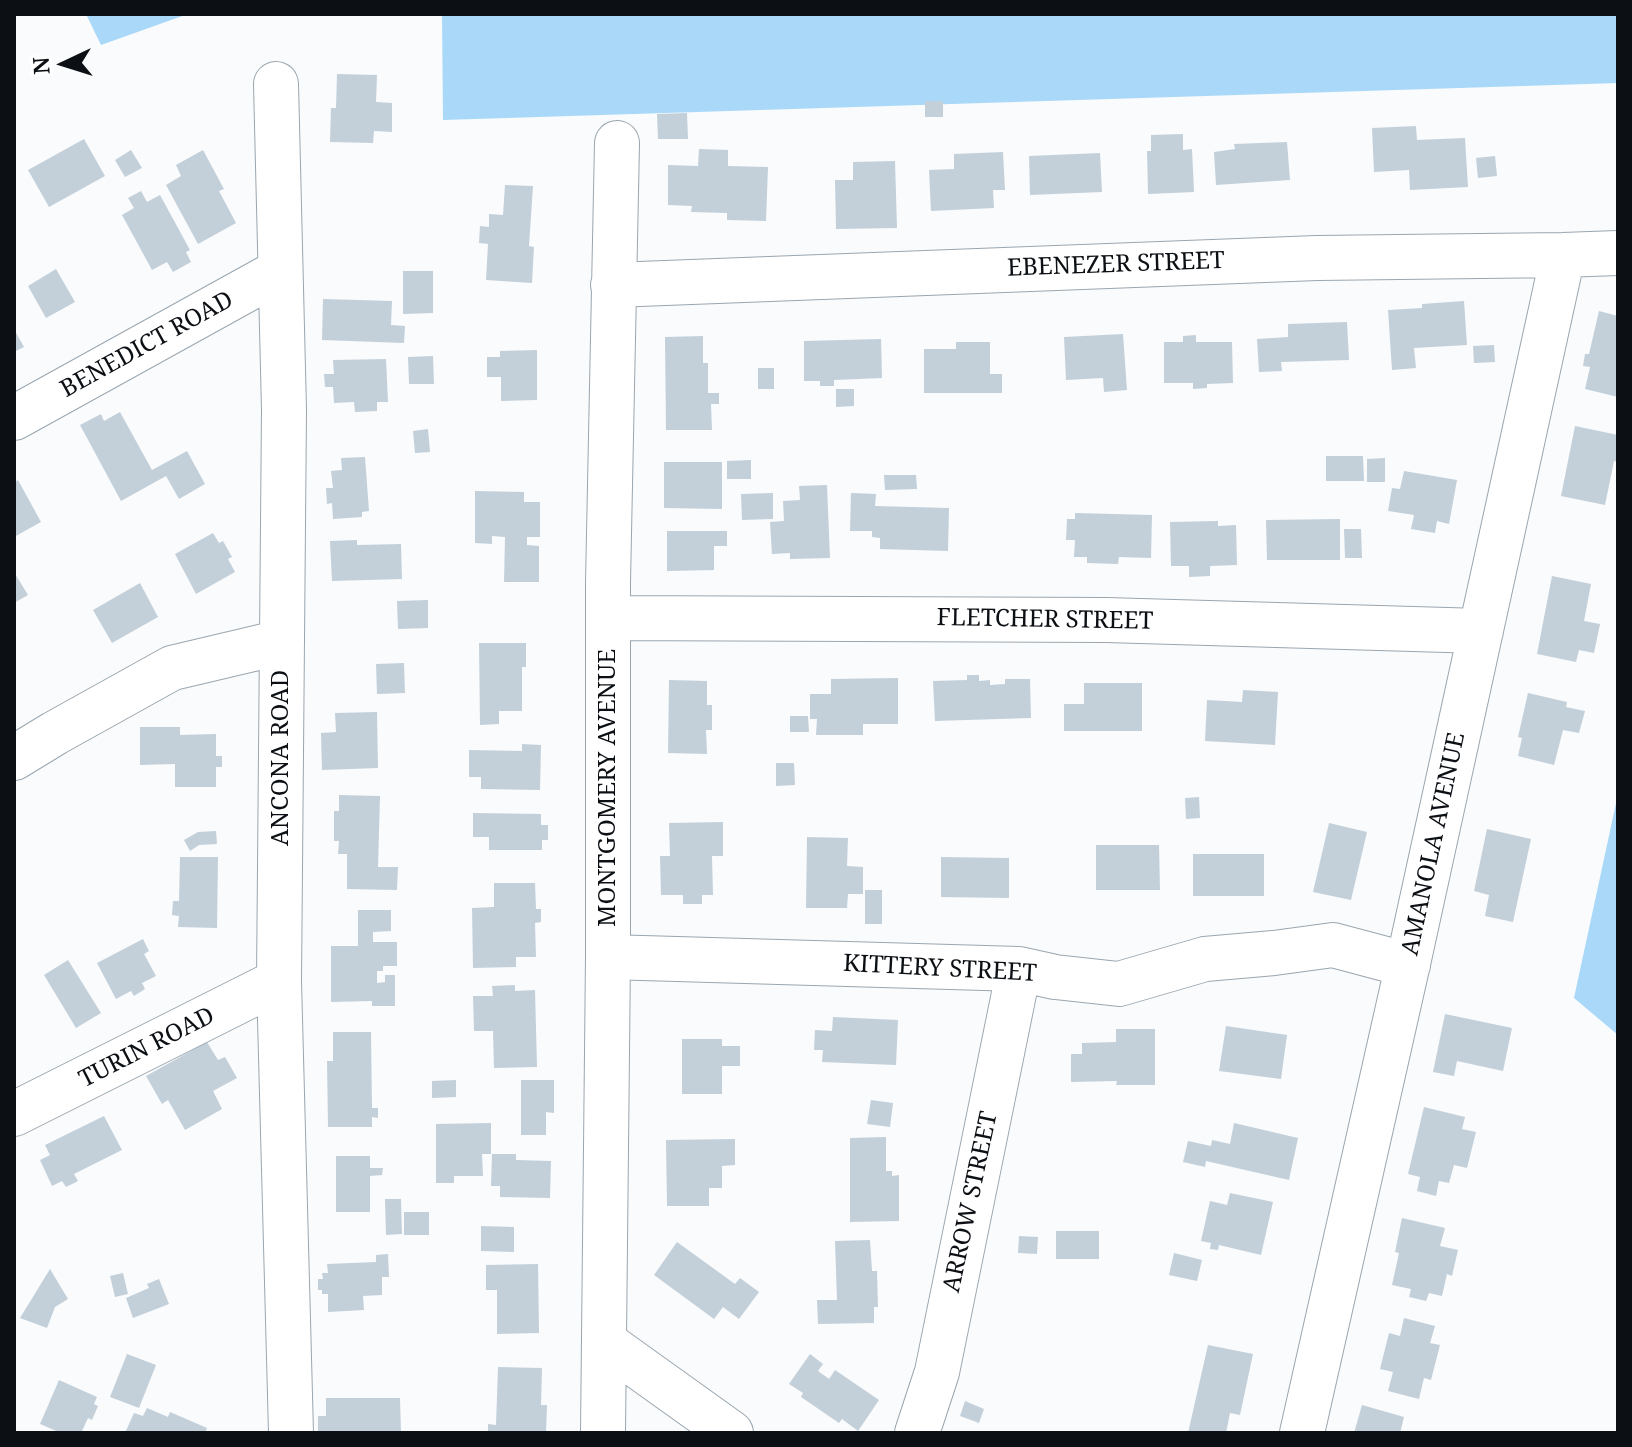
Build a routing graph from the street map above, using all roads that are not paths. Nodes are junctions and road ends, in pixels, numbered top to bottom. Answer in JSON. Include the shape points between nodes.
{"nodes":[{"id":1,"x":276,"y":84,"type":"dead end"},
{"id":2,"x":617,"y":143,"type":"dead end"},
{"id":3,"x":1618,"y":253,"type":"edge"},
{"id":4,"x":1563,"y":255,"type":"junction"},
{"id":5,"x":280,"y":271,"type":"junction"},
{"id":6,"x":613,"y":285,"type":"junction"},
{"id":7,"x":14,"y":418,"type":"edge"},
{"id":8,"x":608,"y":618,"type":"junction"},
{"id":9,"x":1481,"y":631,"type":"junction"},
{"id":10,"x":282,"y":642,"type":"junction"},
{"id":11,"x":14,"y":758,"type":"edge"},
{"id":12,"x":608,"y":957,"type":"junction"},
{"id":13,"x":1408,"y":965,"type":"junction"},
{"id":14,"x":1019,"y":969,"type":"junction"},
{"id":15,"x":279,"y":981,"type":"junction"},
{"id":16,"x":14,"y":1114,"type":"edge"},
{"id":17,"x":604,"y":1342,"type":"junction"},
{"id":18,"x":291,"y":1433,"type":"edge"},
{"id":19,"x":603,"y":1433,"type":"edge"},
{"id":20,"x":731,"y":1433,"type":"edge"},
{"id":21,"x":917,"y":1433,"type":"edge"},
{"id":22,"x":1302,"y":1433,"type":"edge"}],
"edges":[{"from":1,"to":5,"type":"street","name":"ANCONA ROAD"},
{"from":2,"to":6,"type":"street","name":"MONTGOMERY AVENUE"},
{"from":3,"to":4,"type":"street","name":"EBENEZER STREET"},
{"from":4,"to":6,"type":"street","name":"EBENEZER STREET","via":[[1317,258]]},
{"from":4,"to":9,"type":"street","name":"AMANOLA AVENUE"},
{"from":5,"to":7,"type":"street","name":"BENEDICT ROAD"},
{"from":5,"to":10,"type":"street","name":"ANCONA ROAD"},
{"from":6,"to":8,"type":"street","name":"MONTGOMERY AVENUE"},
{"from":8,"to":9,"type":"street","name":"FLETCHER STREET","via":[[1106,620]]},
{"from":8,"to":12,"type":"street","name":"MONTGOMERY AVENUE"},
{"from":9,"to":13,"type":"street","name":"AMANOLA AVENUE"},
{"from":10,"to":11,"type":"street","via":[[172,668]]},
{"from":10,"to":15,"type":"street","name":"ANCONA ROAD"},
{"from":12,"to":14,"type":"street","name":"KITTERY STREET"},
{"from":12,"to":17,"type":"street","name":"MONTGOMERY AVENUE"},
{"from":13,"to":14,"type":"street","name":"KITTERY STREET","via":[[1333,945],[1205,959],[1119,984]]},
{"from":13,"to":22,"type":"street","name":"AMANOLA AVENUE"},
{"from":14,"to":21,"type":"street","name":"ARROW STREET","via":[[937,1372]]},
{"from":15,"to":16,"type":"street","name":"TURIN ROAD"},
{"from":15,"to":18,"type":"street","name":"ANCONA ROAD"},
{"from":17,"to":19,"type":"street","name":"MONTGOMERY AVENUE"},
{"from":17,"to":20,"type":"street"}]}
